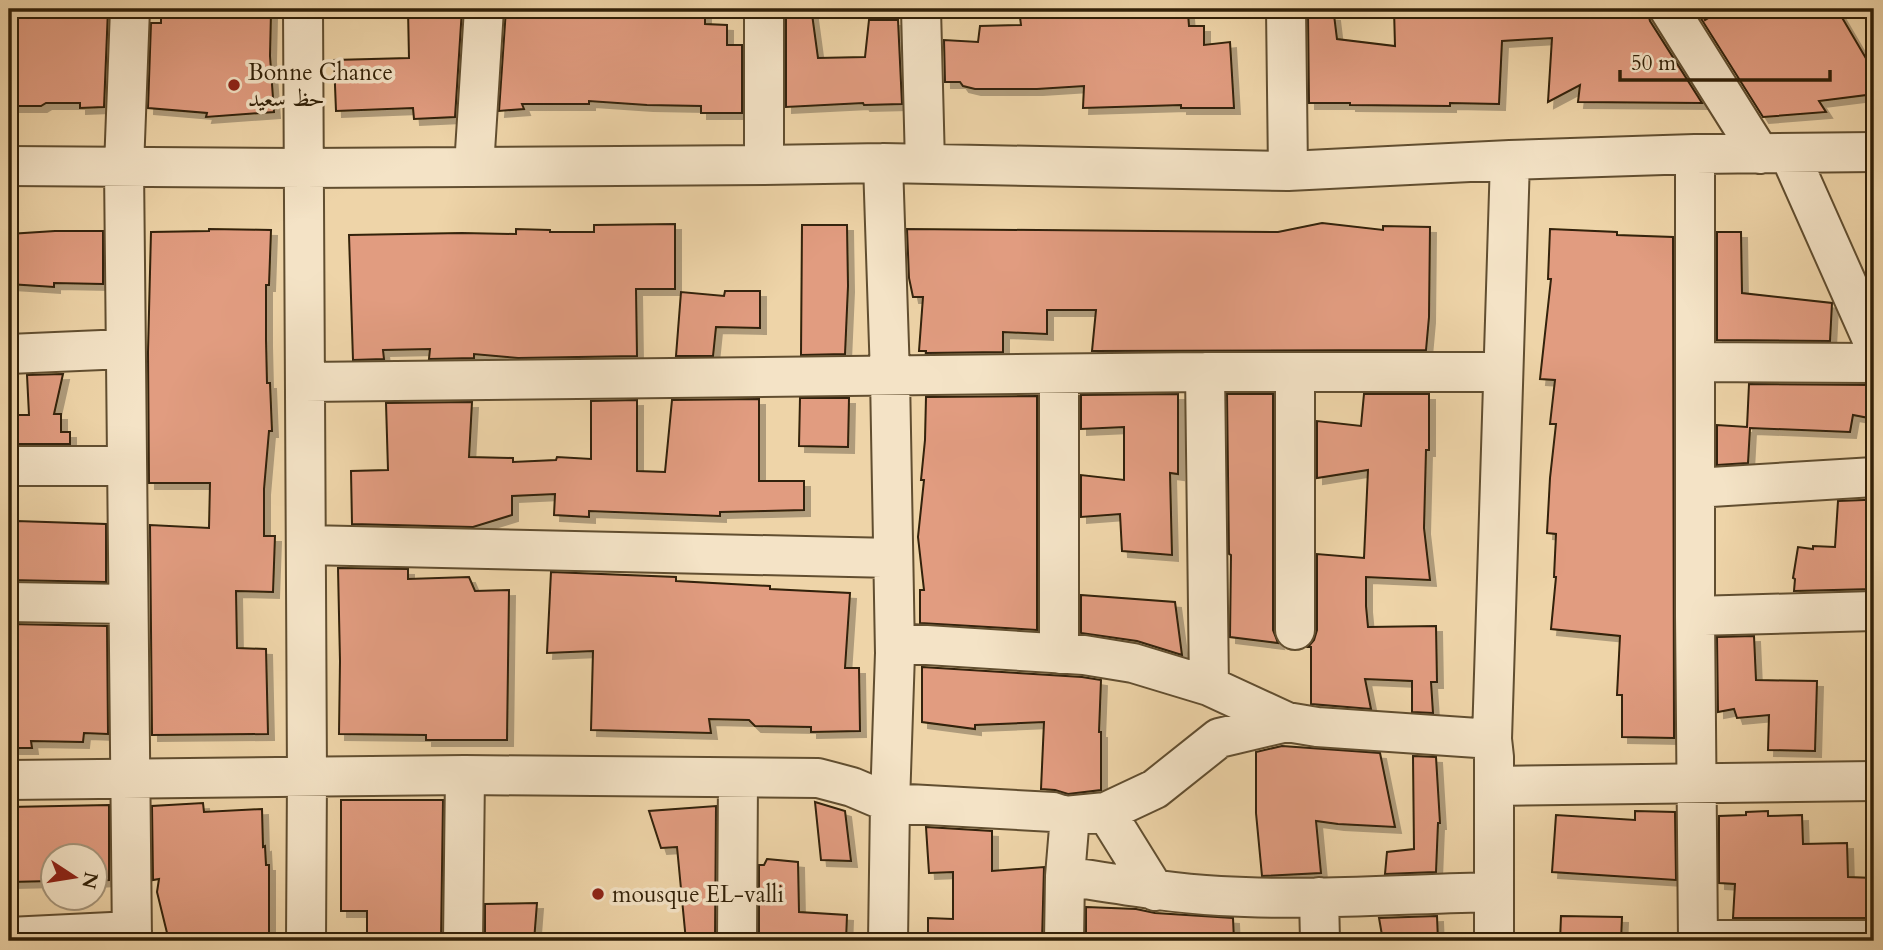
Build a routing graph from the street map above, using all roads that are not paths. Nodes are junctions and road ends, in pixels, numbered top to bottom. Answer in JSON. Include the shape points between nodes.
{"nodes":[{"id":1,"x":130,"y":9,"type":"edge"},
{"id":2,"x":303,"y":9,"type":"edge"},
{"id":3,"x":484,"y":9,"type":"edge"},
{"id":4,"x":764,"y":9,"type":"edge"},
{"id":5,"x":921,"y":9,"type":"edge"},
{"id":6,"x":1286,"y":9,"type":"edge"},
{"id":7,"x":1669,"y":9,"type":"edge"},
{"id":8,"x":1874,"y":152,"type":"edge"},
{"id":9,"x":1774,"y":153,"type":"junction"},
{"id":10,"x":1695,"y":154,"type":"junction"},
{"id":11,"x":1510,"y":160,"type":"junction"},
{"id":12,"x":883,"y":163,"type":"junction"},
{"id":13,"x":925,"y":164,"type":"junction"},
{"id":14,"x":765,"y":165,"type":"junction"},
{"id":15,"x":9,"y":166,"type":"edge"},
{"id":16,"x":124,"y":167,"type":"junction"},
{"id":17,"x":474,"y":167,"type":"junction"},
{"id":18,"x":304,"y":168,"type":"junction"},
{"id":19,"x":1288,"y":172,"type":"junction"},
{"id":20,"x":1874,"y":344,"type":"edge"},
{"id":21,"x":125,"y":349,"type":"junction"},
{"id":22,"x":9,"y":354,"type":"edge"},
{"id":23,"x":1695,"y":362,"type":"junction"},
{"id":24,"x":1874,"y":363,"type":"edge"},
{"id":25,"x":1205,"y":372,"type":"junction"},
{"id":26,"x":1295,"y":372,"type":"junction"},
{"id":27,"x":1502,"y":372,"type":"junction"},
{"id":28,"x":1059,"y":374,"type":"junction"},
{"id":29,"x":890,"y":376,"type":"junction"},
{"id":30,"x":305,"y":382,"type":"junction"},
{"id":31,"x":9,"y":466,"type":"edge"},
{"id":32,"x":127,"y":466,"type":"junction"},
{"id":33,"x":1874,"y":477,"type":"edge"},
{"id":34,"x":1695,"y":488,"type":"junction"},
{"id":35,"x":306,"y":545,"type":"junction"},
{"id":36,"x":893,"y":558,"type":"junction"},
{"id":37,"x":9,"y":602,"type":"edge"},
{"id":38,"x":128,"y":604,"type":"junction"},
{"id":39,"x":1874,"y":611,"type":"edge"},
{"id":40,"x":1695,"y":616,"type":"junction"},
{"id":41,"x":1295,"y":630,"type":"dead end"},
{"id":42,"x":895,"y":643,"type":"junction"},
{"id":43,"x":1059,"y":654,"type":"junction"},
{"id":44,"x":1209,"y":686,"type":"junction"},
{"id":45,"x":1287,"y":722,"type":"junction"},
{"id":46,"x":1492,"y":738,"type":"junction"},
{"id":47,"x":466,"y":775,"type":"junction"},
{"id":48,"x":307,"y":777,"type":"junction"},
{"id":49,"x":738,"y":778,"type":"junction"},
{"id":50,"x":130,"y":779,"type":"junction"},
{"id":51,"x":9,"y":780,"type":"edge"},
{"id":52,"x":1874,"y":781,"type":"edge"},
{"id":53,"x":1696,"y":783,"type":"junction"},
{"id":54,"x":1494,"y":786,"type":"junction"},
{"id":55,"x":890,"y":803,"type":"junction"},
{"id":56,"x":1106,"y":812,"type":"junction"},
{"id":57,"x":1065,"y":816,"type":"junction"},
{"id":58,"x":1065,"y":876,"type":"junction"},
{"id":59,"x":1155,"y":891,"type":"junction"},
{"id":60,"x":1494,"y":892,"type":"junction"},
{"id":61,"x":1319,"y":897,"type":"junction"},
{"id":62,"x":132,"y":936,"type":"edge"},
{"id":63,"x":9,"y":937,"type":"edge"},
{"id":64,"x":1874,"y":940,"type":"edge"},
{"id":65,"x":306,"y":941,"type":"edge"},
{"id":66,"x":463,"y":941,"type":"edge"},
{"id":67,"x":737,"y":941,"type":"edge"},
{"id":68,"x":888,"y":941,"type":"edge"},
{"id":69,"x":1064,"y":941,"type":"edge"},
{"id":70,"x":1320,"y":941,"type":"edge"},
{"id":71,"x":1494,"y":941,"type":"edge"},
{"id":72,"x":1698,"y":941,"type":"edge"}],
"edges":[{"from":1,"to":16,"type":"street"},
{"from":2,"to":18,"type":"street"},
{"from":3,"to":17,"type":"street"},
{"from":4,"to":14,"type":"street"},
{"from":5,"to":13,"type":"street"},
{"from":6,"to":19,"type":"street"},
{"from":7,"to":9,"type":"street"},
{"from":8,"to":9,"type":"street"},
{"from":9,"to":10,"type":"street"},
{"from":9,"to":20,"type":"street"},
{"from":10,"to":11,"type":"street"},
{"from":10,"to":23,"type":"street"},
{"from":11,"to":19,"type":"street"},
{"from":11,"to":27,"type":"street"},
{"from":12,"to":13,"type":"street"},
{"from":12,"to":14,"type":"street"},
{"from":12,"to":29,"type":"street"},
{"from":13,"to":19,"type":"street"},
{"from":14,"to":17,"type":"street"},
{"from":15,"to":16,"type":"street"},
{"from":16,"to":18,"type":"street"},
{"from":16,"to":21,"type":"street"},
{"from":17,"to":18,"type":"street"},
{"from":18,"to":30,"type":"street"},
{"from":21,"to":22,"type":"street"},
{"from":21,"to":32,"type":"street"},
{"from":23,"to":24,"type":"street"},
{"from":23,"to":34,"type":"street"},
{"from":25,"to":26,"type":"street"},
{"from":25,"to":28,"type":"street"},
{"from":25,"to":44,"type":"street"},
{"from":26,"to":27,"type":"street"},
{"from":26,"to":41,"type":"street"},
{"from":27,"to":46,"type":"street"},
{"from":28,"to":29,"type":"street"},
{"from":28,"to":43,"type":"street"},
{"from":29,"to":30,"type":"street"},
{"from":29,"to":36,"type":"street"},
{"from":30,"to":35,"type":"street"},
{"from":31,"to":32,"type":"street"},
{"from":32,"to":38,"type":"street"},
{"from":33,"to":34,"type":"street"},
{"from":34,"to":40,"type":"street"},
{"from":35,"to":36,"type":"street"},
{"from":35,"to":48,"type":"street"},
{"from":36,"to":42,"type":"street"},
{"from":37,"to":38,"type":"street"},
{"from":38,"to":50,"type":"street"},
{"from":39,"to":40,"type":"street"},
{"from":40,"to":53,"type":"street"},
{"from":42,"to":43,"type":"street"},
{"from":42,"to":55,"type":"street"},
{"from":43,"to":44,"type":"street","via":[[1133,663]]},
{"from":44,"to":45,"type":"street"},
{"from":45,"to":46,"type":"street"},
{"from":45,"to":56,"type":"street","via":[[1219,738],[1155,789]]},
{"from":46,"to":54,"type":"street"},
{"from":47,"to":48,"type":"street"},
{"from":47,"to":49,"type":"street"},
{"from":47,"to":66,"type":"street"},
{"from":48,"to":50,"type":"street"},
{"from":48,"to":65,"type":"street"},
{"from":49,"to":55,"type":"street","via":[[818,778]]},
{"from":49,"to":67,"type":"street"},
{"from":50,"to":51,"type":"street"},
{"from":50,"to":62,"type":"street"},
{"from":52,"to":53,"type":"street"},
{"from":53,"to":54,"type":"street"},
{"from":53,"to":72,"type":"street"},
{"from":54,"to":60,"type":"street"},
{"from":55,"to":57,"type":"street"},
{"from":55,"to":68,"type":"street"},
{"from":56,"to":57,"type":"street"},
{"from":56,"to":59,"type":"street"},
{"from":57,"to":58,"type":"street","via":[[1069,828]]},
{"from":58,"to":59,"type":"street"},
{"from":58,"to":69,"type":"street"},
{"from":59,"to":61,"type":"street"},
{"from":60,"to":61,"type":"street"},
{"from":60,"to":71,"type":"street"},
{"from":61,"to":70,"type":"street"},
{"from":62,"to":63,"type":"street"},
{"from":64,"to":72,"type":"street"}]}
